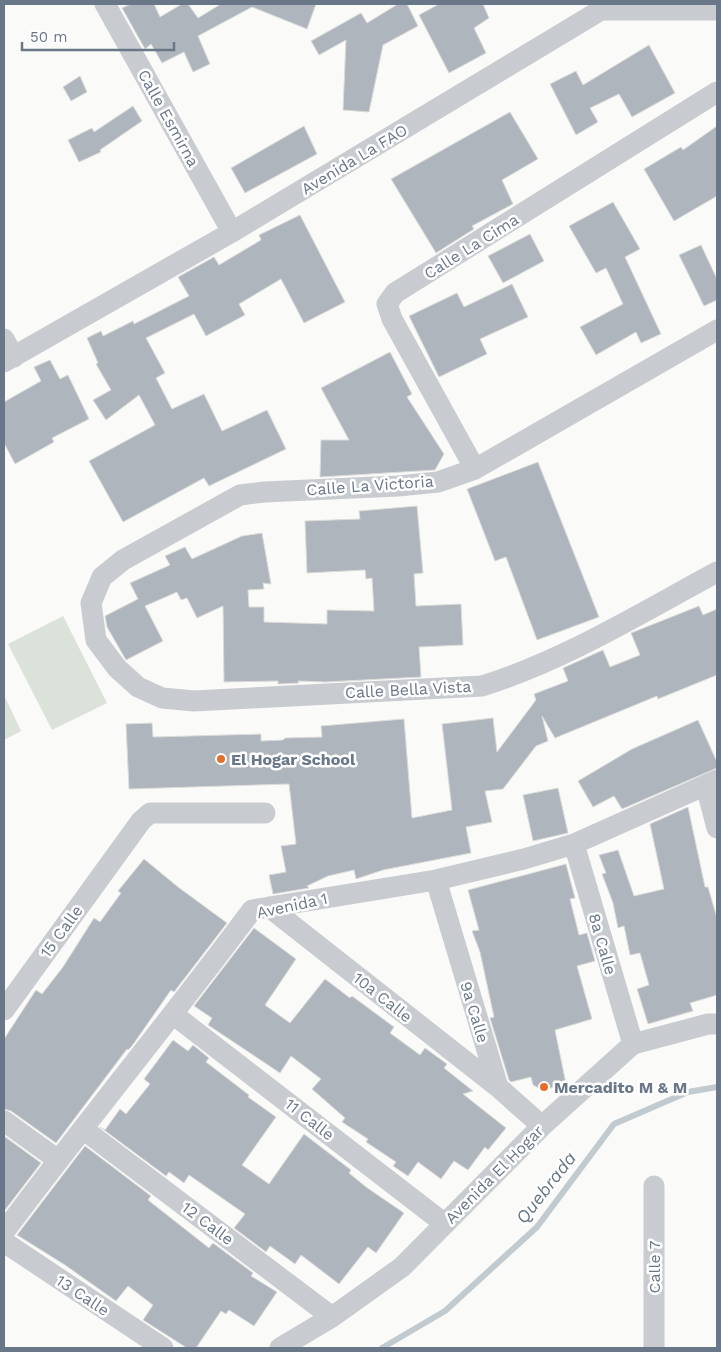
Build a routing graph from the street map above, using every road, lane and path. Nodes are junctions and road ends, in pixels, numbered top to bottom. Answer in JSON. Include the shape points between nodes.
{"nodes":[{"id":1,"x":105,"y":4,"type":"edge"},
{"id":2,"x":599,"y":7,"type":"edge"},
{"id":3,"x":717,"y":10,"type":"edge"},
{"id":4,"x":717,"y":92,"type":"edge"},
{"id":5,"x":232,"y":232,"type":"junction"},
{"id":6,"x":717,"y":330,"type":"edge"},
{"id":7,"x":7,"y":352,"type":"edge"},
{"id":8,"x":475,"y":469,"type":"junction"},
{"id":9,"x":717,"y":572,"type":"edge"},
{"id":10,"x":96,"y":640,"type":"joint"},
{"id":11,"x":711,"y":783,"type":"edge"},
{"id":12,"x":265,"y":813,"type":"dead end"},
{"id":13,"x":717,"y":828,"type":"edge"},
{"id":14,"x":574,"y":844,"type":"junction"},
{"id":15,"x":436,"y":880,"type":"junction"},
{"id":16,"x":269,"y":907,"type":"junction"},
{"id":17,"x":4,"y":1010,"type":"edge"},
{"id":18,"x":174,"y":1015,"type":"junction"},
{"id":19,"x":717,"y":1024,"type":"edge"},
{"id":20,"x":633,"y":1044,"type":"junction"},
{"id":21,"x":498,"y":1087,"type":"junction"},
{"id":22,"x":4,"y":1121,"type":"edge"},
{"id":23,"x":542,"y":1126,"type":"junction"},
{"id":24,"x":83,"y":1129,"type":"junction"},
{"id":25,"x":58,"y":1160,"type":"junction"},
{"id":26,"x":654,"y":1186,"type":"dead end"},
{"id":27,"x":445,"y":1224,"type":"junction"},
{"id":28,"x":4,"y":1232,"type":"edge"},
{"id":29,"x":4,"y":1242,"type":"edge"},
{"id":30,"x":332,"y":1318,"type":"junction"},
{"id":31,"x":163,"y":1348,"type":"edge"},
{"id":32,"x":280,"y":1348,"type":"edge"},
{"id":33,"x":654,"y":1348,"type":"edge"}],
"edges":[{"from":1,"to":5,"type":"street","name":"Calle Esmirna"},
{"from":2,"to":3,"type":"street","name":"Avenida La FAO"},
{"from":2,"to":5,"type":"street","name":"Avenida La FAO"},
{"from":4,"to":8,"type":"street","name":"Calle La Cima","via":[[395,293],[387,304],[392,319]]},
{"from":5,"to":7,"type":"street","name":"Avenida La FAO"},
{"from":6,"to":8,"type":"street","name":"Calle La Victoria"},
{"from":8,"to":10,"type":"street","name":"Calle La Victoria","via":[[438,482],[240,495],[123,560],[102,577],[91,604]]},
{"from":9,"to":10,"type":"street","name":"Calle Bella Vista","via":[[595,637],[516,675],[482,686],[194,701],[162,698],[138,687],[117,668]]},
{"from":11,"to":13,"type":"street"},
{"from":11,"to":14,"type":"street","name":"Avenida 1"},
{"from":12,"to":17,"type":"street","name":"15 Calle","via":[[150,813]]},
{"from":14,"to":15,"type":"street","name":"Avenida 1"},
{"from":14,"to":20,"type":"street","name":"8a Calle"},
{"from":15,"to":16,"type":"street","name":"Avenida 1"},
{"from":15,"to":21,"type":"street","name":"9a Calle"},
{"from":16,"to":18,"type":"street","name":"Avenida 1","via":[[252,910]]},
{"from":16,"to":21,"type":"street","name":"10a Calle"},
{"from":18,"to":24,"type":"street","name":"Avenida 1"},
{"from":18,"to":27,"type":"street","name":"11 Calle"},
{"from":19,"to":20,"type":"street","name":"Avenida El Hogar"},
{"from":20,"to":23,"type":"street","name":"Avenida El Hogar"},
{"from":21,"to":23,"type":"street"},
{"from":22,"to":25,"type":"street"},
{"from":23,"to":27,"type":"street","name":"Avenida El Hogar"},
{"from":24,"to":25,"type":"street","name":"Avenida 1"},
{"from":24,"to":30,"type":"street","name":"12 Calle"},
{"from":25,"to":28,"type":"street","name":"Avenida 1"},
{"from":26,"to":33,"type":"street","name":"Calle 7"},
{"from":27,"to":30,"type":"street","name":"Avenida El Hogar","via":[[402,1267]]},
{"from":29,"to":31,"type":"street","name":"13 Calle"},
{"from":30,"to":32,"type":"street","name":"Avenida El Hogar"}]}
